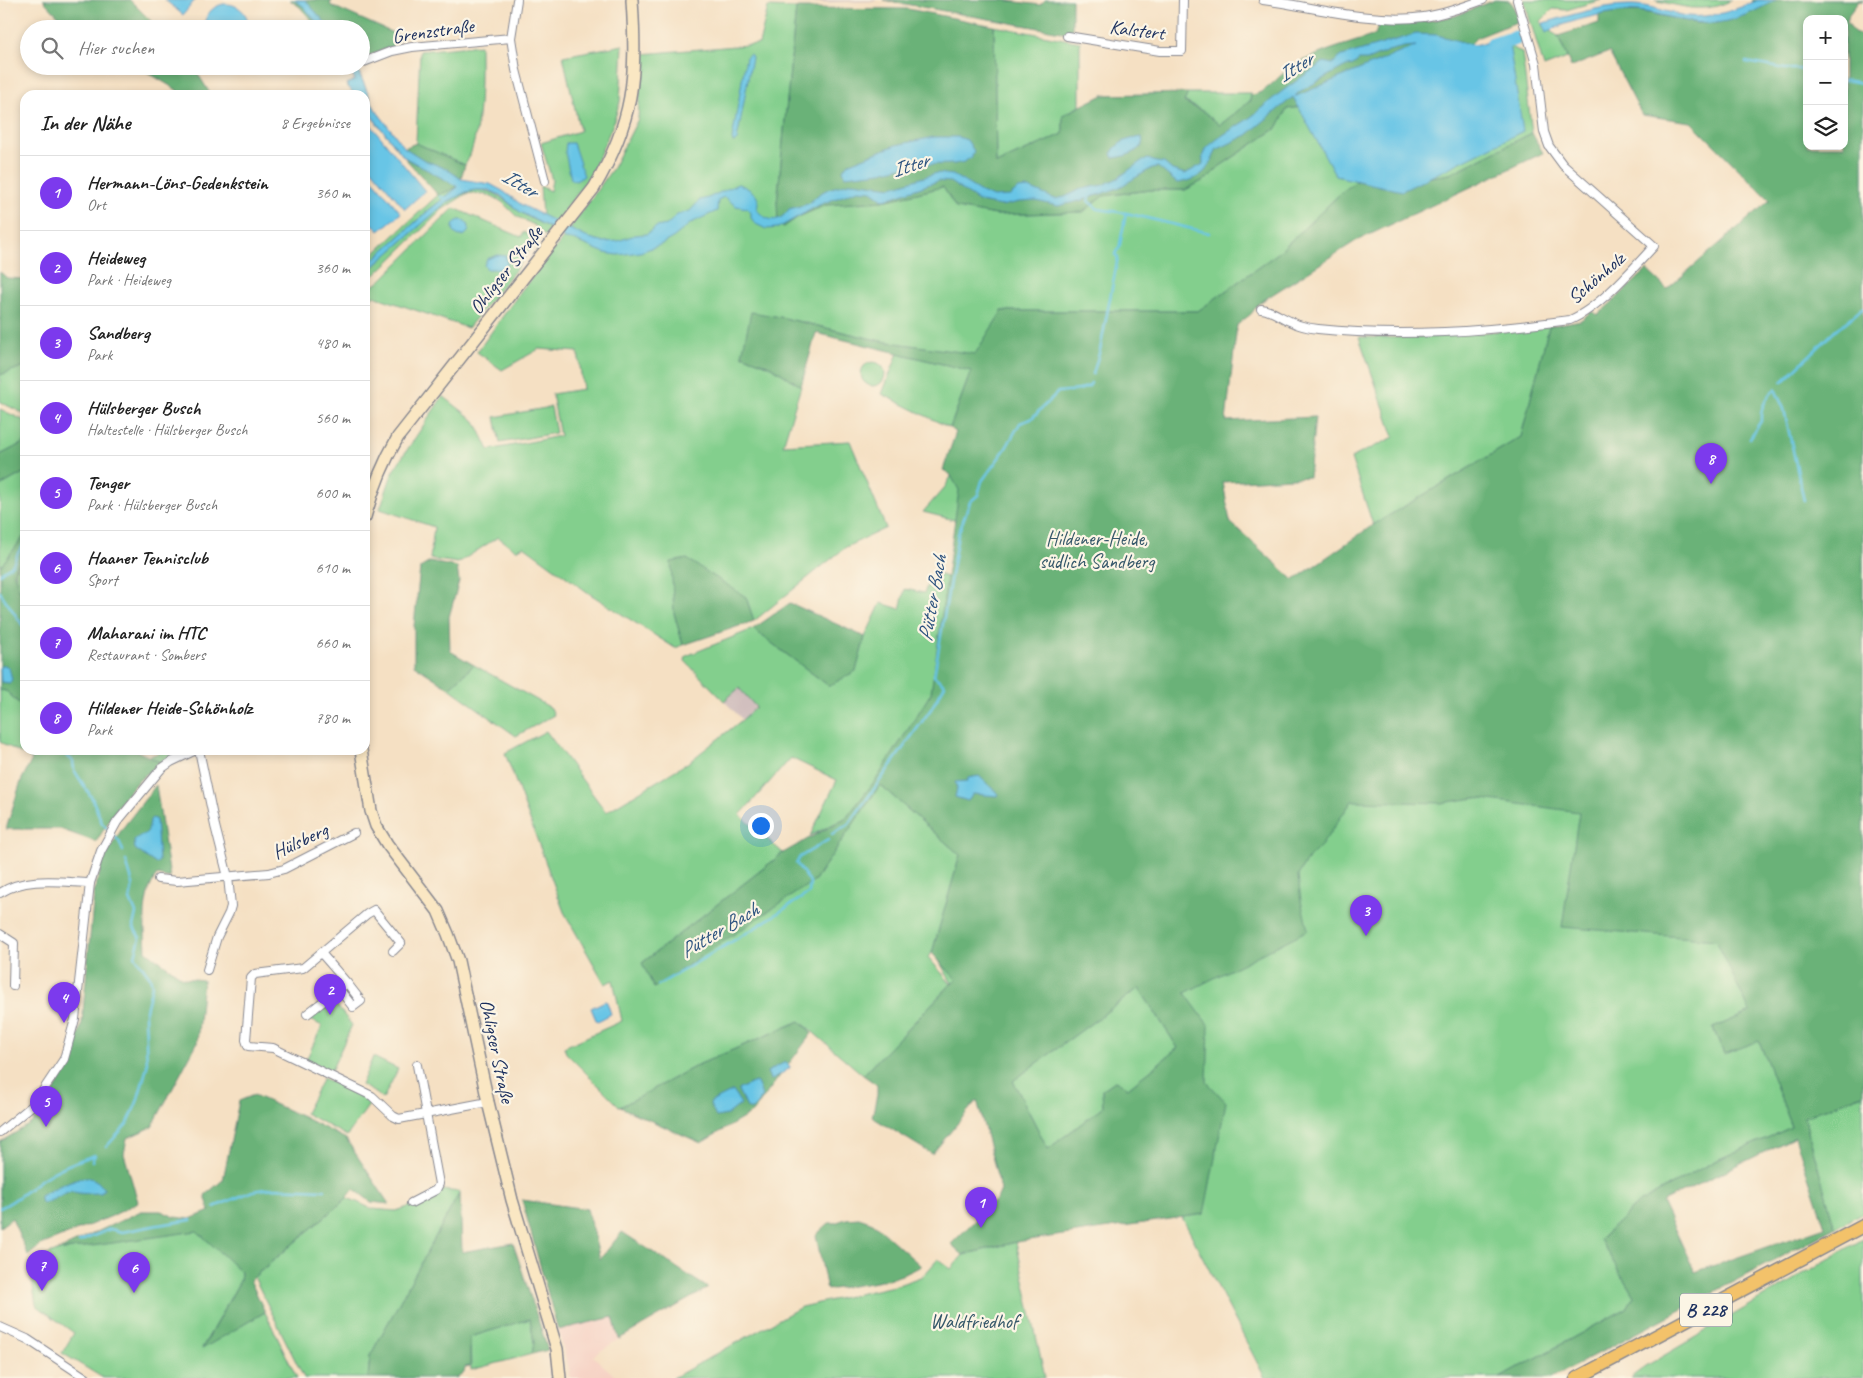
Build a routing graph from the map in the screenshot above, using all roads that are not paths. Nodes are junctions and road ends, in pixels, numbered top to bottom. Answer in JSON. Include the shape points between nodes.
{"nodes":[{"id":1,"x":517,"y":0,"type":"edge"},
{"id":2,"x":632,"y":0,"type":"edge"},
{"id":3,"x":1183,"y":0,"type":"edge"},
{"id":4,"x":1262,"y":0,"type":"edge"},
{"id":5,"x":1483,"y":0,"type":"edge"},
{"id":6,"x":1517,"y":0,"type":"edge"},
{"id":7,"x":1067,"y":36,"type":"dead end"},
{"id":8,"x":511,"y":38,"type":"junction"},
{"id":9,"x":370,"y":60,"type":"edge"},
{"id":10,"x":545,"y":181,"type":"dead end"},
{"id":11,"x":1261,"y":309,"type":"dead end"},
{"id":12,"x":370,"y":498,"type":"edge"},
{"id":13,"x":186,"y":755,"type":"edge"},
{"id":14,"x":198,"y":755,"type":"edge"},
{"id":15,"x":362,"y":755,"type":"edge"},
{"id":16,"x":354,"y":833,"type":"dead end"},
{"id":17,"x":228,"y":877,"type":"junction"},
{"id":18,"x":158,"y":879,"type":"dead end"},
{"id":19,"x":90,"y":883,"type":"junction"},
{"id":20,"x":0,"y":893,"type":"edge"},
{"id":21,"x":0,"y":934,"type":"edge"},
{"id":22,"x":393,"y":951,"type":"dead end"},
{"id":23,"x":321,"y":952,"type":"junction"},
{"id":24,"x":208,"y":970,"type":"dead end"},
{"id":25,"x":347,"y":983,"type":"junction"},
{"id":26,"x":13,"y":986,"type":"dead end"},
{"id":27,"x":339,"y":989,"type":"junction"},
{"id":28,"x":307,"y":1014,"type":"dead end"},
{"id":29,"x":417,"y":1066,"type":"dead end"},
{"id":30,"x":488,"y":1102,"type":"junction"},
{"id":31,"x":426,"y":1113,"type":"junction"},
{"id":32,"x":0,"y":1132,"type":"edge"},
{"id":33,"x":411,"y":1203,"type":"dead end"},
{"id":34,"x":1863,"y":1226,"type":"edge"},
{"id":35,"x":0,"y":1327,"type":"edge"},
{"id":36,"x":86,"y":1378,"type":"edge"},
{"id":37,"x":560,"y":1378,"type":"edge"},
{"id":38,"x":1577,"y":1378,"type":"edge"}],
"edges":[{"from":1,"to":8,"type":"street"},
{"from":2,"to":12,"type":"main road","name":"Ohligser Straße","via":[[632,90],[624,124],[610,160],[594,188],[398,437],[384,460]]},
{"from":3,"to":7,"type":"street","name":"Kalstert","via":[[1182,51],[1160,52]]},
{"from":4,"to":5,"type":"street","via":[[1391,18],[1445,13]]},
{"from":6,"to":11,"type":"street","name":"Schönholz","via":[[1536,64],[1544,132],[1549,146],[1562,165],[1654,246],[1597,303],[1570,320],[1447,332],[1388,334],[1316,329]]},
{"from":8,"to":9,"type":"street","name":"Grenzstraße","via":[[412,47]]},
{"from":8,"to":10,"type":"street","via":[[516,70]]},
{"from":13,"to":19,"type":"street","via":[[161,769],[117,822],[101,851]]},
{"from":14,"to":17,"type":"street"},
{"from":15,"to":30,"type":"main road","name":"Ohligser Straße","via":[[376,826],[438,911],[458,961]]},
{"from":16,"to":17,"type":"street","name":"Hülsberg","via":[[284,869]]},
{"from":17,"to":18,"type":"street","name":"Hülsberg","via":[[177,882]]},
{"from":17,"to":24,"type":"street","via":[[229,913],[217,937]]},
{"from":19,"to":20,"type":"street","via":[[39,881],[9,887]]},
{"from":19,"to":32,"type":"street","via":[[75,1019],[64,1059],[34,1104]]},
{"from":21,"to":26,"type":"street","via":[[14,943]]},
{"from":22,"to":23,"type":"street","via":[[401,943],[374,910]]},
{"from":23,"to":25,"type":"street"},
{"from":23,"to":31,"type":"street","via":[[303,968],[255,974],[251,978],[248,1046],[273,1048],[372,1096],[399,1119]]},
{"from":25,"to":27,"type":"street"},
{"from":25,"to":27,"type":"street","via":[[361,1001],[353,1007]]},
{"from":27,"to":28,"type":"street"},
{"from":29,"to":31,"type":"street"},
{"from":30,"to":31,"type":"street"},
{"from":30,"to":37,"type":"main road","name":"Ohligser Straße","via":[[512,1200],[556,1349]]},
{"from":31,"to":33,"type":"street","via":[[439,1184],[436,1190]]},
{"from":34,"to":38,"type":"main road","number":"B 228"},
{"from":35,"to":36,"type":"street","via":[[27,1339]]}]}
